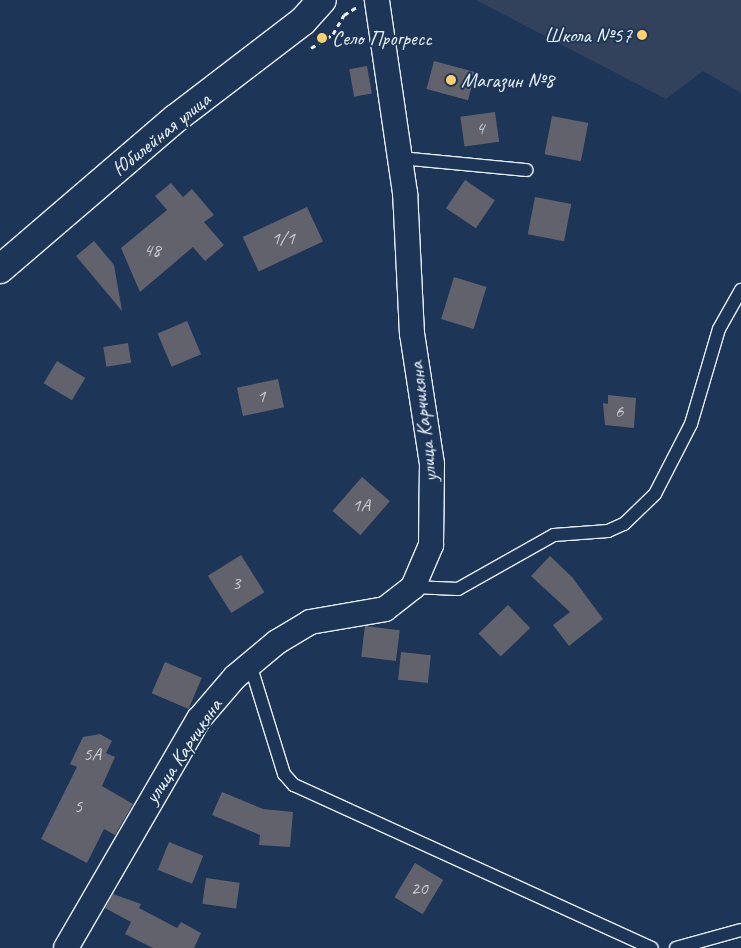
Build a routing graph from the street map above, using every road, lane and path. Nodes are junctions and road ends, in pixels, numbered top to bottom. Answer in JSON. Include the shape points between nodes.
{"nodes":[{"id":1,"x":322,"y":0,"type":"edge"},
{"id":2,"x":377,"y":0,"type":"edge"},
{"id":3,"x":401,"y":158,"type":"junction"},
{"id":4,"x":526,"y":170,"type":"dead end"},
{"id":5,"x":0,"y":268,"type":"edge"},
{"id":6,"x":741,"y":290,"type":"edge"},
{"id":7,"x":413,"y":587,"type":"junction"},
{"id":8,"x":250,"y":664,"type":"junction"},
{"id":9,"x":741,"y":930,"type":"edge"},
{"id":10,"x":66,"y":948,"type":"edge"},
{"id":11,"x":652,"y":948,"type":"edge"},
{"id":12,"x":676,"y":948,"type":"edge"}],
"edges":[{"from":1,"to":5,"type":"street","name":"Юбилейная улица","via":[[303,21],[176,119]]},
{"from":2,"to":3,"type":"street","name":"улица Карчикяна"},
{"from":3,"to":4,"type":"lane"},
{"from":3,"to":7,"type":"street","name":"улица Карчикяна","via":[[412,334],[432,464],[431,545]]},
{"from":6,"to":7,"type":"lane","via":[[719,329],[691,424],[655,494],[624,524],[608,531],[554,535],[458,589]]},
{"from":7,"to":8,"type":"street","name":"улица Карчикяна","via":[[385,609],[310,622]]},
{"from":8,"to":10,"type":"street","name":"улица Карчикяна","via":[[199,719]]},
{"from":8,"to":11,"type":"lane","via":[[284,774],[294,784]]},
{"from":9,"to":12,"type":"lane"}]}
